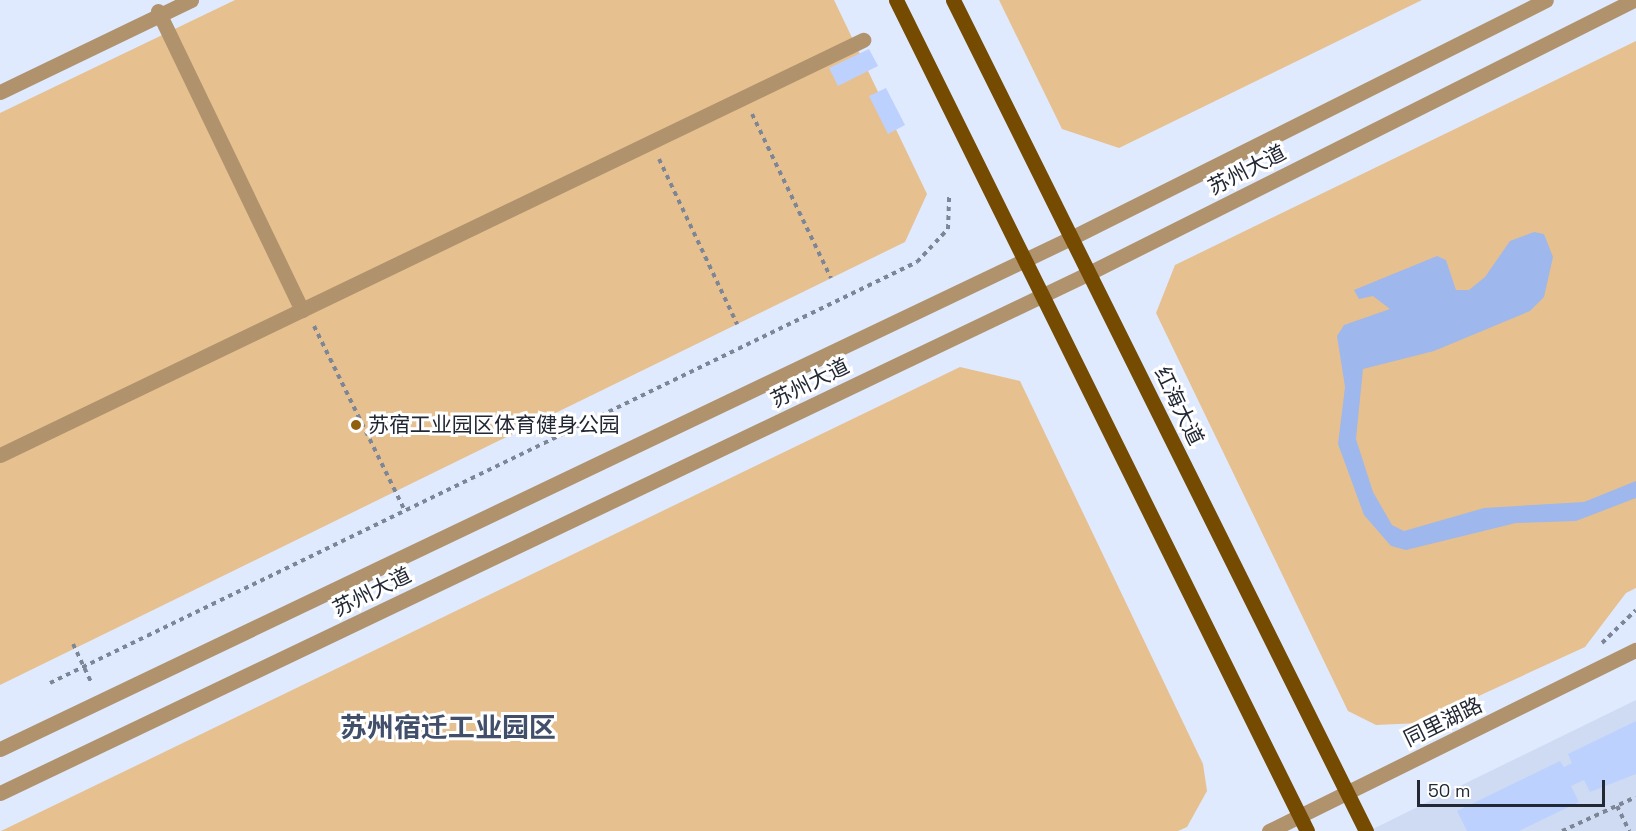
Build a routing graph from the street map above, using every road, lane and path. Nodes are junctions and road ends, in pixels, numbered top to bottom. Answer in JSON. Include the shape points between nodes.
{"nodes":[{"id":1,"x":191,"y":0,"type":"edge"},
{"id":2,"x":896,"y":0,"type":"edge"},
{"id":3,"x":953,"y":0,"type":"edge"},
{"id":4,"x":1546,"y":0,"type":"edge"},
{"id":5,"x":1634,"y":0,"type":"edge"},
{"id":6,"x":159,"y":13,"type":"junction"},
{"id":7,"x":863,"y":40,"type":"dead end"},
{"id":8,"x":0,"y":92,"type":"edge"},
{"id":9,"x":743,"y":97,"type":"junction"},
{"id":10,"x":651,"y":142,"type":"junction"},
{"id":11,"x":949,"y":194,"type":"dead end"},
{"id":12,"x":1071,"y":238,"type":"junction"},
{"id":13,"x":1023,"y":261,"type":"junction"},
{"id":14,"x":1089,"y":273,"type":"junction"},
{"id":15,"x":831,"y":278,"type":"dead end"},
{"id":16,"x":1042,"y":296,"type":"junction"},
{"id":17,"x":303,"y":309,"type":"junction"},
{"id":18,"x":737,"y":324,"type":"dead end"},
{"id":19,"x":0,"y":455,"type":"edge"},
{"id":20,"x":405,"y":511,"type":"junction"},
{"id":21,"x":1636,"y":610,"type":"edge"},
{"id":22,"x":73,"y":644,"type":"dead end"},
{"id":23,"x":1636,"y":650,"type":"edge"},
{"id":24,"x":1593,"y":652,"type":"dead end"},
{"id":25,"x":83,"y":667,"type":"junction"},
{"id":26,"x":50,"y":683,"type":"dead end"},
{"id":27,"x":100,"y":702,"type":"junction"},
{"id":28,"x":0,"y":749,"type":"edge"},
{"id":29,"x":0,"y":793,"type":"edge"},
{"id":30,"x":1347,"y":793,"type":"junction"},
{"id":31,"x":1636,"y":797,"type":"edge"},
{"id":32,"x":1617,"y":806,"type":"junction"},
{"id":33,"x":1299,"y":816,"type":"junction"},
{"id":34,"x":1269,"y":831,"type":"edge"},
{"id":35,"x":1307,"y":831,"type":"edge"},
{"id":36,"x":1366,"y":831,"type":"edge"},
{"id":37,"x":1562,"y":831,"type":"edge"},
{"id":38,"x":1629,"y":831,"type":"edge"}],
"edges":[{"from":1,"to":6,"type":"street"},
{"from":2,"to":13,"type":"main road"},
{"from":3,"to":12,"type":"main road","name":"红海大道"},
{"from":4,"to":12,"type":"street","name":"苏州大道"},
{"from":5,"to":14,"type":"street","name":"苏州大道"},
{"from":6,"to":8,"type":"street"},
{"from":6,"to":17,"type":"street"},
{"from":7,"to":9,"type":"street"},
{"from":9,"to":10,"type":"street"},
{"from":9,"to":15,"type":"path"},
{"from":10,"to":17,"type":"street"},
{"from":10,"to":18,"type":"path"},
{"from":11,"to":20,"type":"path","via":[[948,229],[917,262]]},
{"from":12,"to":13,"type":"street","name":"苏州大道"},
{"from":12,"to":14,"type":"main road","name":"红海大道"},
{"from":13,"to":16,"type":"main road"},
{"from":13,"to":27,"type":"street","name":"苏州大道"},
{"from":14,"to":16,"type":"street","name":"苏州大道"},
{"from":14,"to":30,"type":"main road","name":"红海大道"},
{"from":16,"to":29,"type":"street","name":"苏州大道"},
{"from":16,"to":33,"type":"main road"},
{"from":17,"to":19,"type":"street"},
{"from":17,"to":20,"type":"path"},
{"from":20,"to":25,"type":"path"},
{"from":21,"to":24,"type":"path"},
{"from":22,"to":25,"type":"path"},
{"from":23,"to":30,"type":"street","name":"同里湖路"},
{"from":25,"to":26,"type":"path"},
{"from":25,"to":27,"type":"path"},
{"from":27,"to":28,"type":"street","name":"苏州大道"},
{"from":30,"to":33,"type":"street","name":"同里湖路"},
{"from":30,"to":36,"type":"main road","name":"红海大道"},
{"from":31,"to":32,"type":"path"},
{"from":32,"to":37,"type":"path"},
{"from":32,"to":38,"type":"path"},
{"from":33,"to":34,"type":"street","name":"同里湖路"},
{"from":33,"to":35,"type":"main road"}]}
